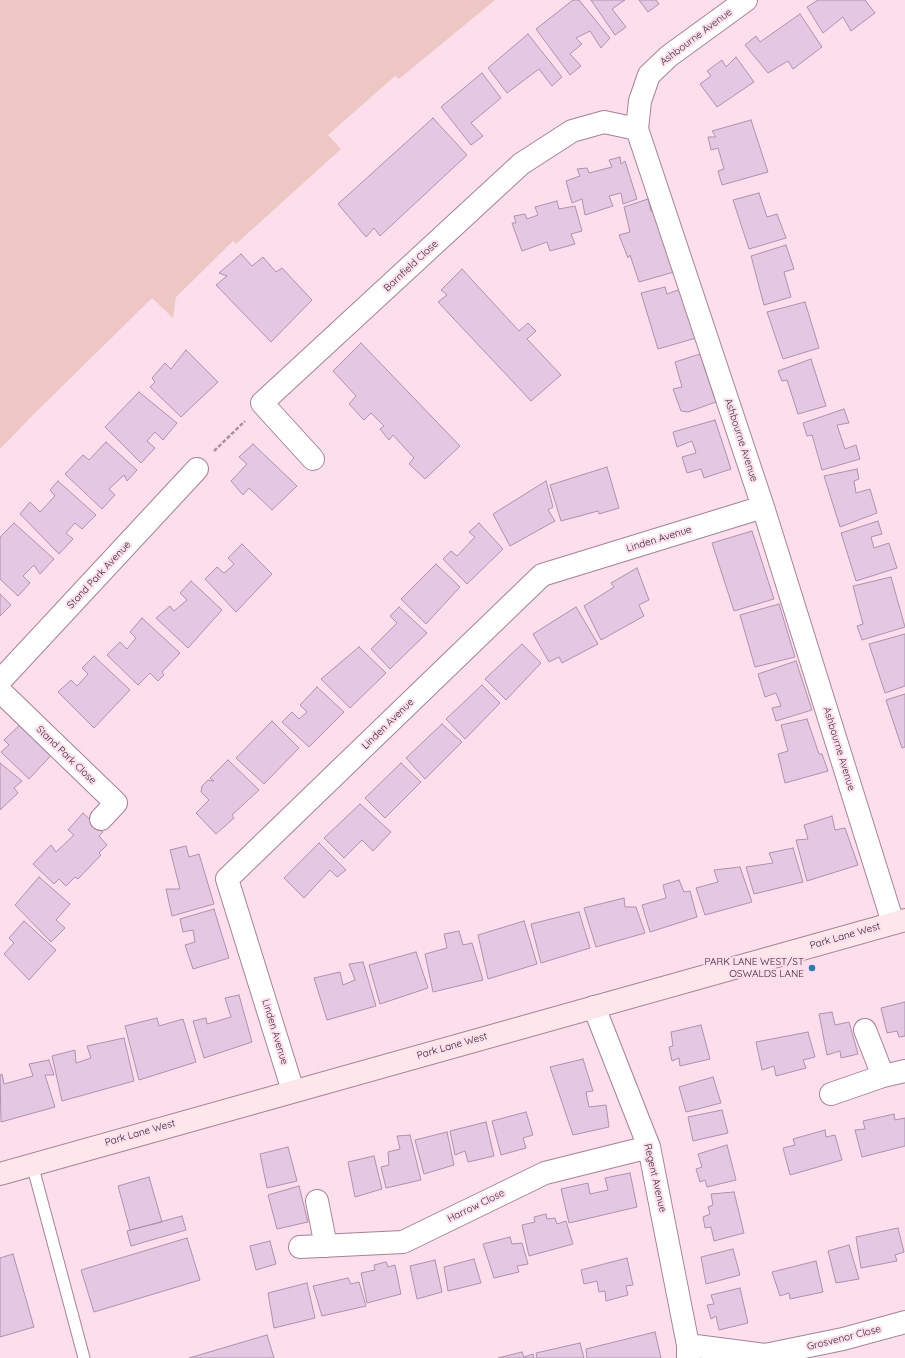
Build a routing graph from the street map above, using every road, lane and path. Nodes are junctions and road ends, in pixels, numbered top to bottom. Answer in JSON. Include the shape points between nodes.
{"nodes":[{"id":1,"x":746,"y":0,"type":"edge"},
{"id":2,"x":637,"y":129,"type":"junction"},
{"id":3,"x":262,"y":404,"type":"junction"},
{"id":4,"x":313,"y":458,"type":"dead end"},
{"id":5,"x":197,"y":468,"type":"joint"},
{"id":6,"x":764,"y":507,"type":"junction"},
{"id":7,"x":0,"y":681,"type":"edge"},
{"id":8,"x":0,"y":691,"type":"edge"},
{"id":9,"x":101,"y":819,"type":"dead end"},
{"id":10,"x":899,"y":921,"type":"edge"},
{"id":11,"x":594,"y":1007,"type":"junction"},
{"id":12,"x":866,"y":1030,"type":"dead end"},
{"id":13,"x":905,"y":1071,"type":"edge"},
{"id":14,"x":883,"y":1076,"type":"junction"},
{"id":15,"x":293,"y":1091,"type":"junction"},
{"id":16,"x":831,"y":1094,"type":"dead end"},
{"id":17,"x":649,"y":1147,"type":"junction"},
{"id":18,"x":32,"y":1164,"type":"junction"},
{"id":19,"x":0,"y":1174,"type":"edge"},
{"id":20,"x":317,"y":1201,"type":"dead end"},
{"id":21,"x":326,"y":1246,"type":"junction"},
{"id":22,"x":300,"y":1247,"type":"dead end"},
{"id":23,"x":905,"y":1322,"type":"edge"},
{"id":24,"x":688,"y":1352,"type":"edge"},
{"id":25,"x":84,"y":1358,"type":"edge"}],
"edges":[{"from":1,"to":2,"type":"street","name":"Ashbourne Avenue","via":[[669,56],[649,75],[640,101]]},
{"from":2,"to":3,"type":"street","name":"Barnfield Close","via":[[604,122],[572,131],[521,164]]},
{"from":2,"to":6,"type":"street","name":"Ashbourne Avenue"},
{"from":3,"to":4,"type":"street"},
{"from":3,"to":5,"type":"path"},
{"from":5,"to":7,"type":"street","name":"Stand Park Avenue"},
{"from":6,"to":10,"type":"street","name":"Ashbourne Avenue"},
{"from":6,"to":15,"type":"street","name":"Linden Avenue","via":[[542,575],[227,879]]},
{"from":8,"to":9,"type":"street","name":"Stand Park Close","via":[[116,803]]},
{"from":10,"to":11,"type":"street","name":"Park Lane West"},
{"from":11,"to":15,"type":"street","name":"Park Lane West"},
{"from":11,"to":17,"type":"street","name":"Regent Avenue"},
{"from":12,"to":14,"type":"street"},
{"from":13,"to":14,"type":"street"},
{"from":14,"to":16,"type":"street"},
{"from":15,"to":18,"type":"street","name":"Park Lane West"},
{"from":17,"to":21,"type":"street","name":"Harrow Close","via":[[545,1173],[402,1242]]},
{"from":17,"to":24,"type":"street","name":"Regent Avenue"},
{"from":18,"to":19,"type":"street","name":"Park Lane West"},
{"from":18,"to":25,"type":"lane"},
{"from":20,"to":21,"type":"street"},
{"from":21,"to":22,"type":"street","name":"Harrow Close"},
{"from":23,"to":24,"type":"street","name":"Grosvenor Close","via":[[842,1339],[765,1355]]}]}
